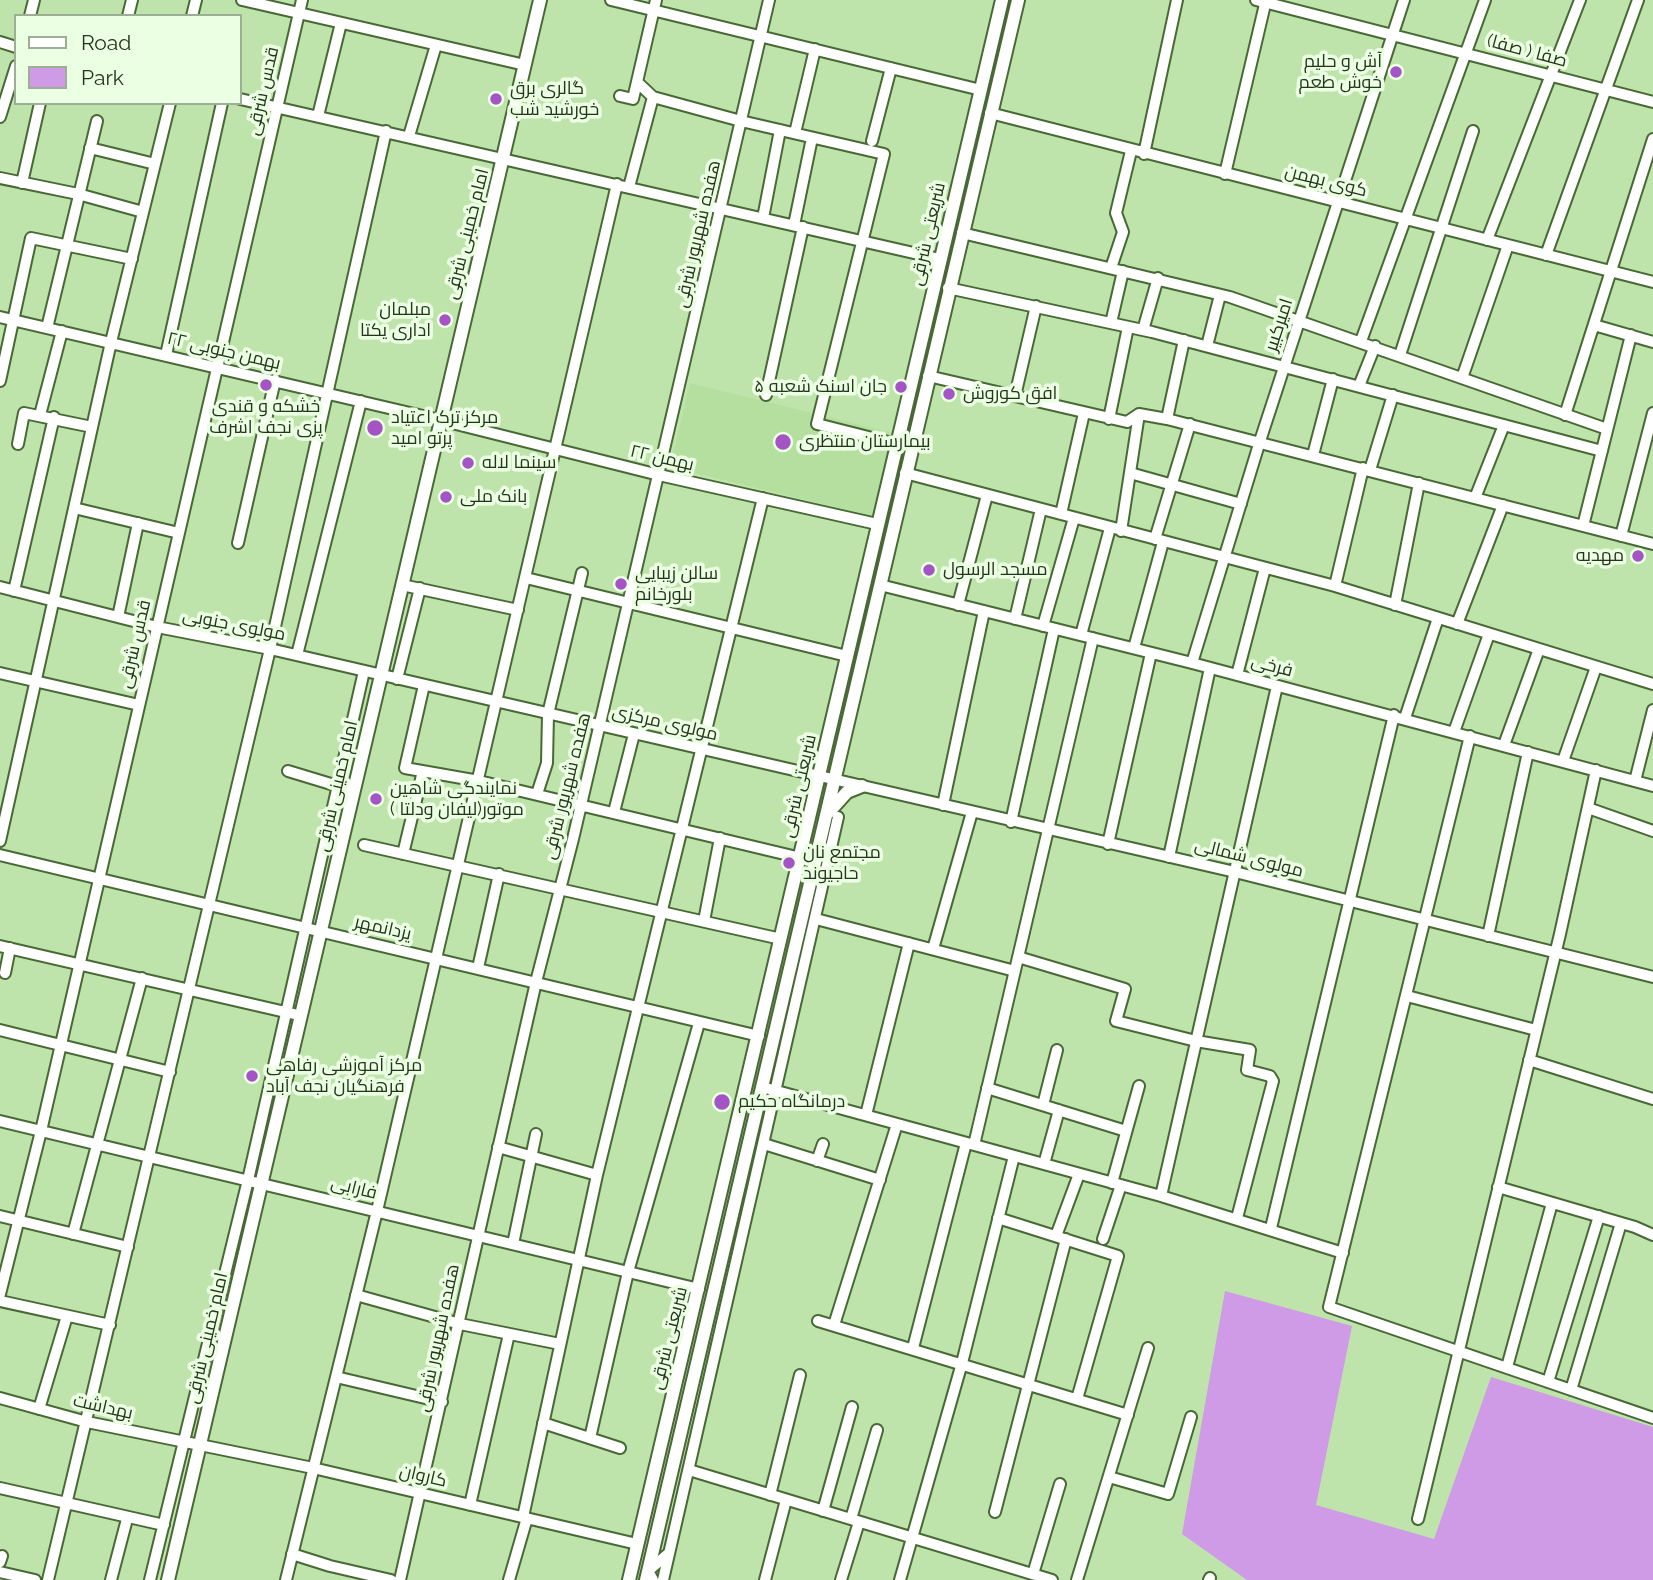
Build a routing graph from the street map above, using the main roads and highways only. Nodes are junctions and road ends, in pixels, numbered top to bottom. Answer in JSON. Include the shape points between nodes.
{"nodes":[{"id":1,"x":540,"y":0,"type":"edge"},
{"id":2,"x":1002,"y":0,"type":"edge"},
{"id":3,"x":1018,"y":0,"type":"edge"},
{"id":4,"x":836,"y":705,"type":"junction"},
{"id":5,"x":851,"y":710,"type":"junction"},
{"id":6,"x":862,"y":786,"type":"road end"},
{"id":7,"x":832,"y":818,"type":"junction"},
{"id":8,"x":806,"y":832,"type":"junction"},
{"id":9,"x":822,"y":835,"type":"junction"},
{"id":10,"x":649,"y":1577,"type":"edge"},
{"id":11,"x":168,"y":1580,"type":"edge"},
{"id":12,"x":629,"y":1580,"type":"edge"}],
"edges":[{"from":1,"to":11,"type":"main road","name":"امام خمینی شرقی"},
{"from":2,"to":4,"type":"main road","name":"شریعتی شرقی"},
{"from":3,"to":5,"type":"main road","name":"شریعتی شرقی"},
{"from":4,"to":5,"type":"main road","via":[[842,712]]},
{"from":4,"to":8,"type":"main road","name":"شریعتی شرقی"},
{"from":5,"to":7,"type":"main road","name":"شریعتی شرقی","via":[[835,779]]},
{"from":6,"to":7,"type":"main road","via":[[839,799]]},
{"from":7,"to":9,"type":"main road","name":"شریعتی شرقی"},
{"from":8,"to":9,"type":"main road"},
{"from":8,"to":12,"type":"main road","name":"شریعتی شرقی"},
{"from":9,"to":10,"type":"main road","name":"شریعتی شرقی"}]}
